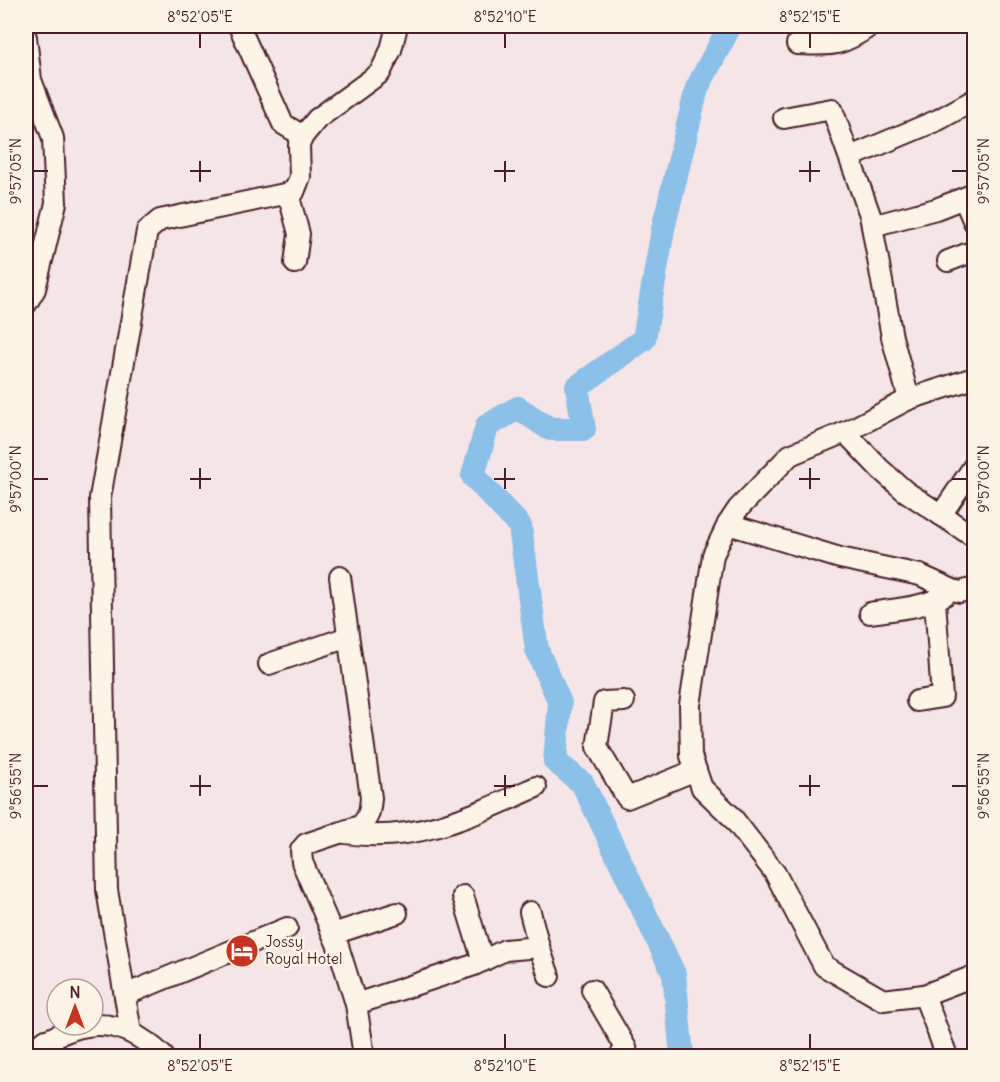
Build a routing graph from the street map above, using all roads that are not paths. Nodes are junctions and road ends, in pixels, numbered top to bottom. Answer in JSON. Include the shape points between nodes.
{"nodes":[{"id":1,"x":239,"y":26,"type":"edge"},
{"id":2,"x":397,"y":26,"type":"edge"},
{"id":3,"x":870,"y":26,"type":"edge"},
{"id":4,"x":26,"y":37,"type":"edge"},
{"id":5,"x":797,"y":44,"type":"dead end"},
{"id":6,"x":975,"y":100,"type":"edge"},
{"id":7,"x":784,"y":118,"type":"dead end"},
{"id":8,"x":303,"y":136,"type":"junction"},
{"id":9,"x":850,"y":157,"type":"junction"},
{"id":10,"x":288,"y":193,"type":"junction"},
{"id":11,"x":969,"y":196,"type":"edge"},
{"id":12,"x":975,"y":222,"type":"edge"},
{"id":13,"x":872,"y":226,"type":"junction"},
{"id":14,"x":975,"y":251,"type":"edge"},
{"id":15,"x":948,"y":261,"type":"dead end"},
{"id":16,"x":296,"y":263,"type":"dead end"},
{"id":17,"x":26,"y":304,"type":"edge"},
{"id":18,"x":975,"y":378,"type":"edge"},
{"id":19,"x":909,"y":399,"type":"junction"},
{"id":20,"x":845,"y":432,"type":"junction"},
{"id":21,"x":975,"y":466,"type":"edge"},
{"id":22,"x":941,"y":515,"type":"junction"},
{"id":23,"x":728,"y":524,"type":"junction"},
{"id":24,"x":975,"y":537,"type":"edge"},
{"id":25,"x":340,"y":578,"type":"dead end"},
{"id":26,"x":974,"y":589,"type":"edge"},
{"id":27,"x":953,"y":590,"type":"junction"},
{"id":28,"x":935,"y":601,"type":"junction"},
{"id":29,"x":870,"y":613,"type":"dead end"},
{"id":30,"x":348,"y":637,"type":"junction"},
{"id":31,"x":269,"y":664,"type":"dead end"},
{"id":32,"x":624,"y":701,"type":"dead end"},
{"id":33,"x":917,"y":701,"type":"dead end"},
{"id":34,"x":696,"y":770,"type":"junction"},
{"id":35,"x":536,"y":787,"type":"dead end"},
{"id":36,"x":342,"y":832,"type":"junction"},
{"id":37,"x":463,"y":896,"type":"dead end"},
{"id":38,"x":530,"y":912,"type":"dead end"},
{"id":39,"x":397,"y":913,"type":"dead end"},
{"id":40,"x":287,"y":928,"type":"dead end"},
{"id":41,"x":333,"y":934,"type":"junction"},
{"id":42,"x":539,"y":947,"type":"junction"},
{"id":43,"x":483,"y":961,"type":"junction"},
{"id":44,"x":549,"y":976,"type":"dead end"},
{"id":45,"x":975,"y":976,"type":"edge"},
{"id":46,"x":592,"y":990,"type":"dead end"},
{"id":47,"x":125,"y":995,"type":"junction"},
{"id":48,"x":924,"y":995,"type":"junction"},
{"id":49,"x":356,"y":1004,"type":"junction"},
{"id":50,"x":131,"y":1032,"type":"junction"},
{"id":51,"x":46,"y":1040,"type":"junction"},
{"id":52,"x":26,"y":1052,"type":"edge"},
{"id":53,"x":58,"y":1056,"type":"edge"},
{"id":54,"x":163,"y":1056,"type":"edge"},
{"id":55,"x":364,"y":1056,"type":"edge"},
{"id":56,"x":620,"y":1056,"type":"edge"},
{"id":57,"x":947,"y":1056,"type":"edge"}],
"edges":[{"from":1,"to":8,"type":"street","via":[[283,124]]},
{"from":2,"to":8,"type":"street","via":[[380,73],[317,119]]},
{"from":3,"to":5,"type":"street","via":[[836,45]]},
{"from":4,"to":17,"type":"street","via":[[31,80],[53,138],[56,203],[35,289]]},
{"from":6,"to":9,"type":"street"},
{"from":7,"to":9,"type":"street","via":[[832,109]]},
{"from":8,"to":10,"type":"street","via":[[299,145],[299,183],[294,192]]},
{"from":9,"to":13,"type":"street"},
{"from":10,"to":16,"type":"street","via":[[299,234]]},
{"from":10,"to":47,"type":"street","via":[[160,220],[147,231],[100,498],[107,890]]},
{"from":11,"to":12,"type":"street"},
{"from":11,"to":13,"type":"street"},
{"from":13,"to":19,"type":"street","via":[[892,337]]},
{"from":14,"to":15,"type":"street"},
{"from":18,"to":19,"type":"street"},
{"from":19,"to":20,"type":"street"},
{"from":20,"to":22,"type":"street","via":[[905,491]]},
{"from":20,"to":23,"type":"street","via":[[790,455]]},
{"from":21,"to":22,"type":"street"},
{"from":22,"to":24,"type":"street"},
{"from":23,"to":27,"type":"street","via":[[840,558],[920,575]]},
{"from":23,"to":34,"type":"street","via":[[713,555],[690,705],[691,756]]},
{"from":25,"to":30,"type":"street"},
{"from":26,"to":27,"type":"street"},
{"from":27,"to":28,"type":"street"},
{"from":28,"to":29,"type":"street"},
{"from":28,"to":33,"type":"street","via":[[942,697]]},
{"from":30,"to":31,"type":"street"},
{"from":30,"to":36,"type":"street","via":[[371,798],[366,820]]},
{"from":32,"to":34,"type":"street","via":[[604,702],[597,747],[627,798]]},
{"from":34,"to":48,"type":"street","via":[[702,788],[732,817],[776,873],[824,966],[883,1000]]},
{"from":35,"to":36,"type":"street","via":[[467,818],[426,830],[362,836]]},
{"from":36,"to":41,"type":"street","via":[[306,844],[301,850],[302,862]]},
{"from":37,"to":43,"type":"street"},
{"from":38,"to":42,"type":"street"},
{"from":39,"to":41,"type":"street"},
{"from":40,"to":47,"type":"street"},
{"from":41,"to":49,"type":"street"},
{"from":42,"to":43,"type":"street","via":[[505,950]]},
{"from":42,"to":44,"type":"street"},
{"from":43,"to":49,"type":"street"},
{"from":45,"to":48,"type":"street"},
{"from":46,"to":56,"type":"street","via":[[626,1048]]},
{"from":47,"to":50,"type":"street"},
{"from":48,"to":57,"type":"street"},
{"from":49,"to":55,"type":"street"},
{"from":50,"to":51,"type":"street","via":[[102,1025],[77,1027]]},
{"from":50,"to":54,"type":"street"},
{"from":51,"to":52,"type":"street"},
{"from":51,"to":53,"type":"street"}]}
